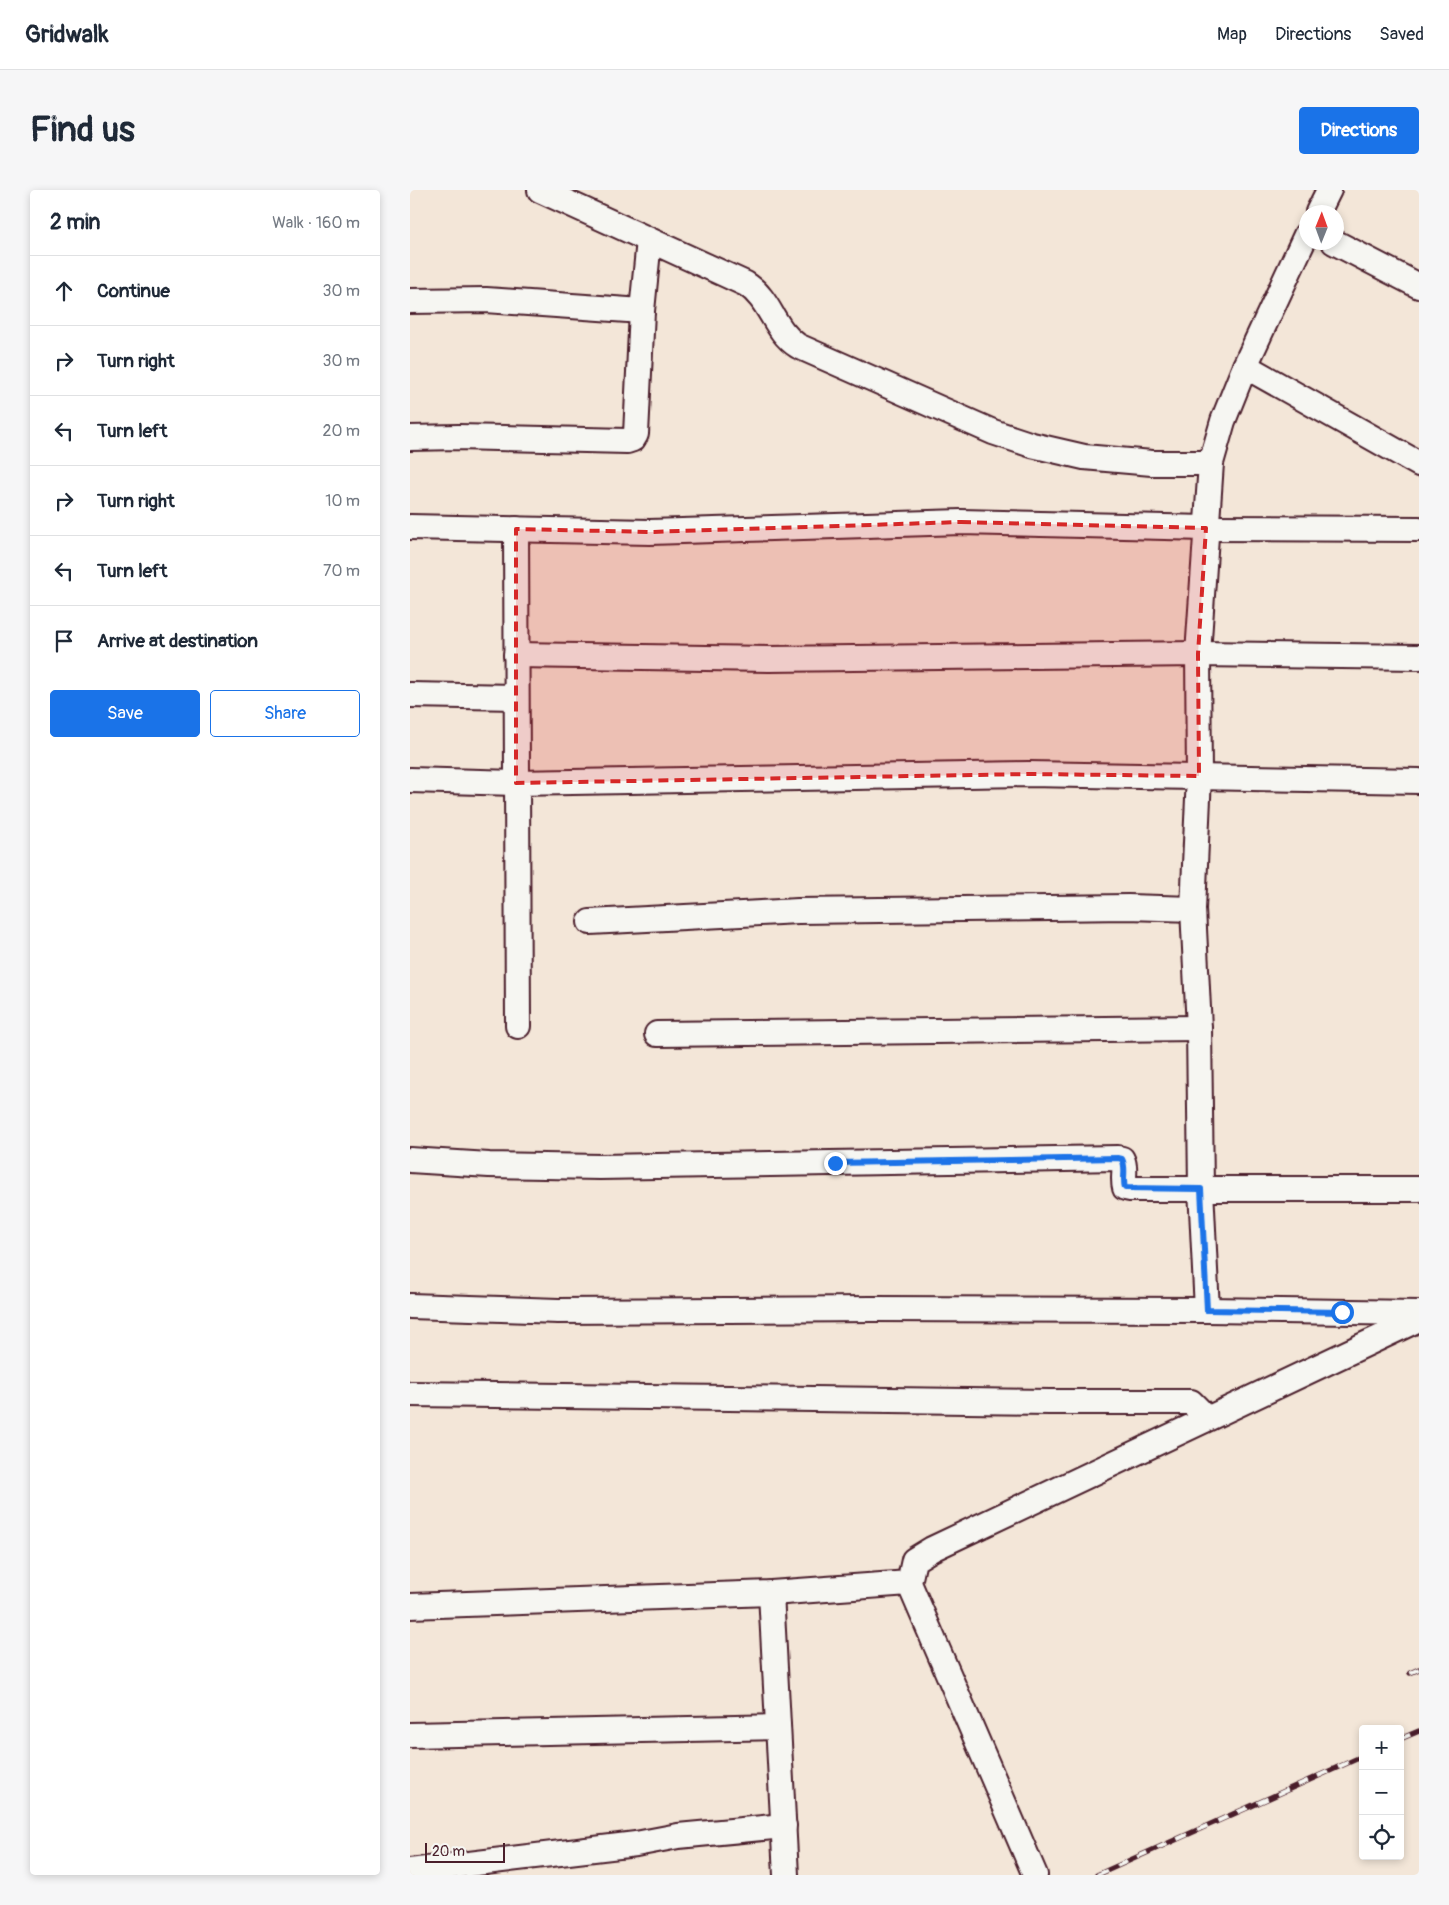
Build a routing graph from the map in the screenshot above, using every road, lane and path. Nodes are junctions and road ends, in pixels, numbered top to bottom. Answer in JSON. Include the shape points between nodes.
{"nodes":[{"id":1,"x":540,"y":190,"type":"edge"},
{"id":2,"x":1329,"y":190,"type":"edge"},
{"id":3,"x":1322,"y":205,"type":"edge"},
{"id":4,"x":649,"y":240,"type":"junction"},
{"id":5,"x":1344,"y":247,"type":"edge"},
{"id":6,"x":1299,"y":250,"type":"edge"},
{"id":7,"x":1419,"y":286,"type":"edge"},
{"id":8,"x":410,"y":300,"type":"edge"},
{"id":9,"x":642,"y":311,"type":"junction"},
{"id":10,"x":1245,"y":366,"type":"junction"},
{"id":11,"x":410,"y":438,"type":"edge"},
{"id":12,"x":1211,"y":463,"type":"junction"},
{"id":13,"x":1419,"y":464,"type":"edge"},
{"id":14,"x":410,"y":527,"type":"edge"},
{"id":15,"x":1206,"y":528,"type":"junction"},
{"id":16,"x":516,"y":529,"type":"junction"},
{"id":17,"x":1419,"y":529,"type":"edge"},
{"id":18,"x":1198,"y":654,"type":"junction"},
{"id":19,"x":516,"y":655,"type":"junction"},
{"id":20,"x":1419,"y":657,"type":"edge"},
{"id":21,"x":410,"y":695,"type":"edge"},
{"id":22,"x":516,"y":697,"type":"junction"},
{"id":23,"x":1199,"y":776,"type":"junction"},
{"id":24,"x":410,"y":780,"type":"edge"},
{"id":25,"x":1419,"y":781,"type":"edge"},
{"id":26,"x":516,"y":783,"type":"junction"},
{"id":27,"x":1193,"y":909,"type":"junction"},
{"id":28,"x":590,"y":922,"type":"dead end"},
{"id":29,"x":518,"y":1026,"type":"dead end"},
{"id":30,"x":1199,"y":1028,"type":"junction"},
{"id":31,"x":657,"y":1034,"type":"dead end"},
{"id":32,"x":410,"y":1160,"type":"edge"},
{"id":33,"x":1201,"y":1189,"type":"junction"},
{"id":34,"x":1419,"y":1189,"type":"edge"},
{"id":35,"x":410,"y":1306,"type":"edge"},
{"id":36,"x":1207,"y":1310,"type":"junction"},
{"id":37,"x":1419,"y":1313,"type":"edge"},
{"id":38,"x":1419,"y":1319,"type":"edge"},
{"id":39,"x":410,"y":1394,"type":"edge"},
{"id":40,"x":1204,"y":1420,"type":"junction"},
{"id":41,"x":910,"y":1584,"type":"junction"},
{"id":42,"x":771,"y":1593,"type":"junction"},
{"id":43,"x":410,"y":1606,"type":"edge"},
{"id":44,"x":778,"y":1727,"type":"junction"},
{"id":45,"x":410,"y":1735,"type":"edge"},
{"id":46,"x":784,"y":1826,"type":"junction"},
{"id":47,"x":410,"y":1871,"type":"edge"},
{"id":48,"x":786,"y":1875,"type":"edge"},
{"id":49,"x":1035,"y":1875,"type":"edge"}],
"edges":[{"from":1,"to":4,"type":"street"},
{"from":2,"to":3,"type":"street"},
{"from":4,"to":9,"type":"street"},
{"from":4,"to":12,"type":"street","via":[[758,291],[787,339],[798,346],[993,432],[1032,446],[1084,458]]},
{"from":5,"to":7,"type":"street"},
{"from":6,"to":10,"type":"street"},
{"from":8,"to":9,"type":"street","via":[[486,300]]},
{"from":9,"to":11,"type":"street","via":[[636,434],[633,439],[627,442]]},
{"from":10,"to":12,"type":"street","via":[[1223,421]]},
{"from":10,"to":13,"type":"street"},
{"from":12,"to":15,"type":"street"},
{"from":14,"to":16,"type":"street"},
{"from":15,"to":16,"type":"street","via":[[961,522],[650,532]]},
{"from":15,"to":17,"type":"street"},
{"from":15,"to":18,"type":"street"},
{"from":16,"to":19,"type":"street"},
{"from":18,"to":19,"type":"street","via":[[769,659]]},
{"from":18,"to":20,"type":"street"},
{"from":18,"to":23,"type":"street"},
{"from":19,"to":22,"type":"street"},
{"from":21,"to":22,"type":"street"},
{"from":22,"to":26,"type":"street"},
{"from":23,"to":25,"type":"street"},
{"from":23,"to":26,"type":"street","via":[[1029,774]]},
{"from":23,"to":27,"type":"street"},
{"from":24,"to":26,"type":"street"},
{"from":26,"to":29,"type":"street"},
{"from":27,"to":28,"type":"street","via":[[798,911]]},
{"from":27,"to":30,"type":"street"},
{"from":30,"to":31,"type":"street"},
{"from":30,"to":33,"type":"street"},
{"from":32,"to":33,"type":"street","via":[[600,1167],[1118,1158],[1125,1164],[1125,1188]]},
{"from":33,"to":34,"type":"street"},
{"from":33,"to":36,"type":"street"},
{"from":35,"to":36,"type":"street","via":[[558,1311]]},
{"from":36,"to":37,"type":"street"},
{"from":38,"to":40,"type":"street"},
{"from":39,"to":40,"type":"street","via":[[1191,1402]]},
{"from":40,"to":41,"type":"street","via":[[932,1549],[914,1560]]},
{"from":41,"to":42,"type":"street"},
{"from":41,"to":49,"type":"street"},
{"from":42,"to":43,"type":"street"},
{"from":42,"to":44,"type":"street"},
{"from":44,"to":45,"type":"street"},
{"from":44,"to":46,"type":"street"},
{"from":46,"to":47,"type":"street","via":[[678,1836]]},
{"from":46,"to":48,"type":"street"}]}
